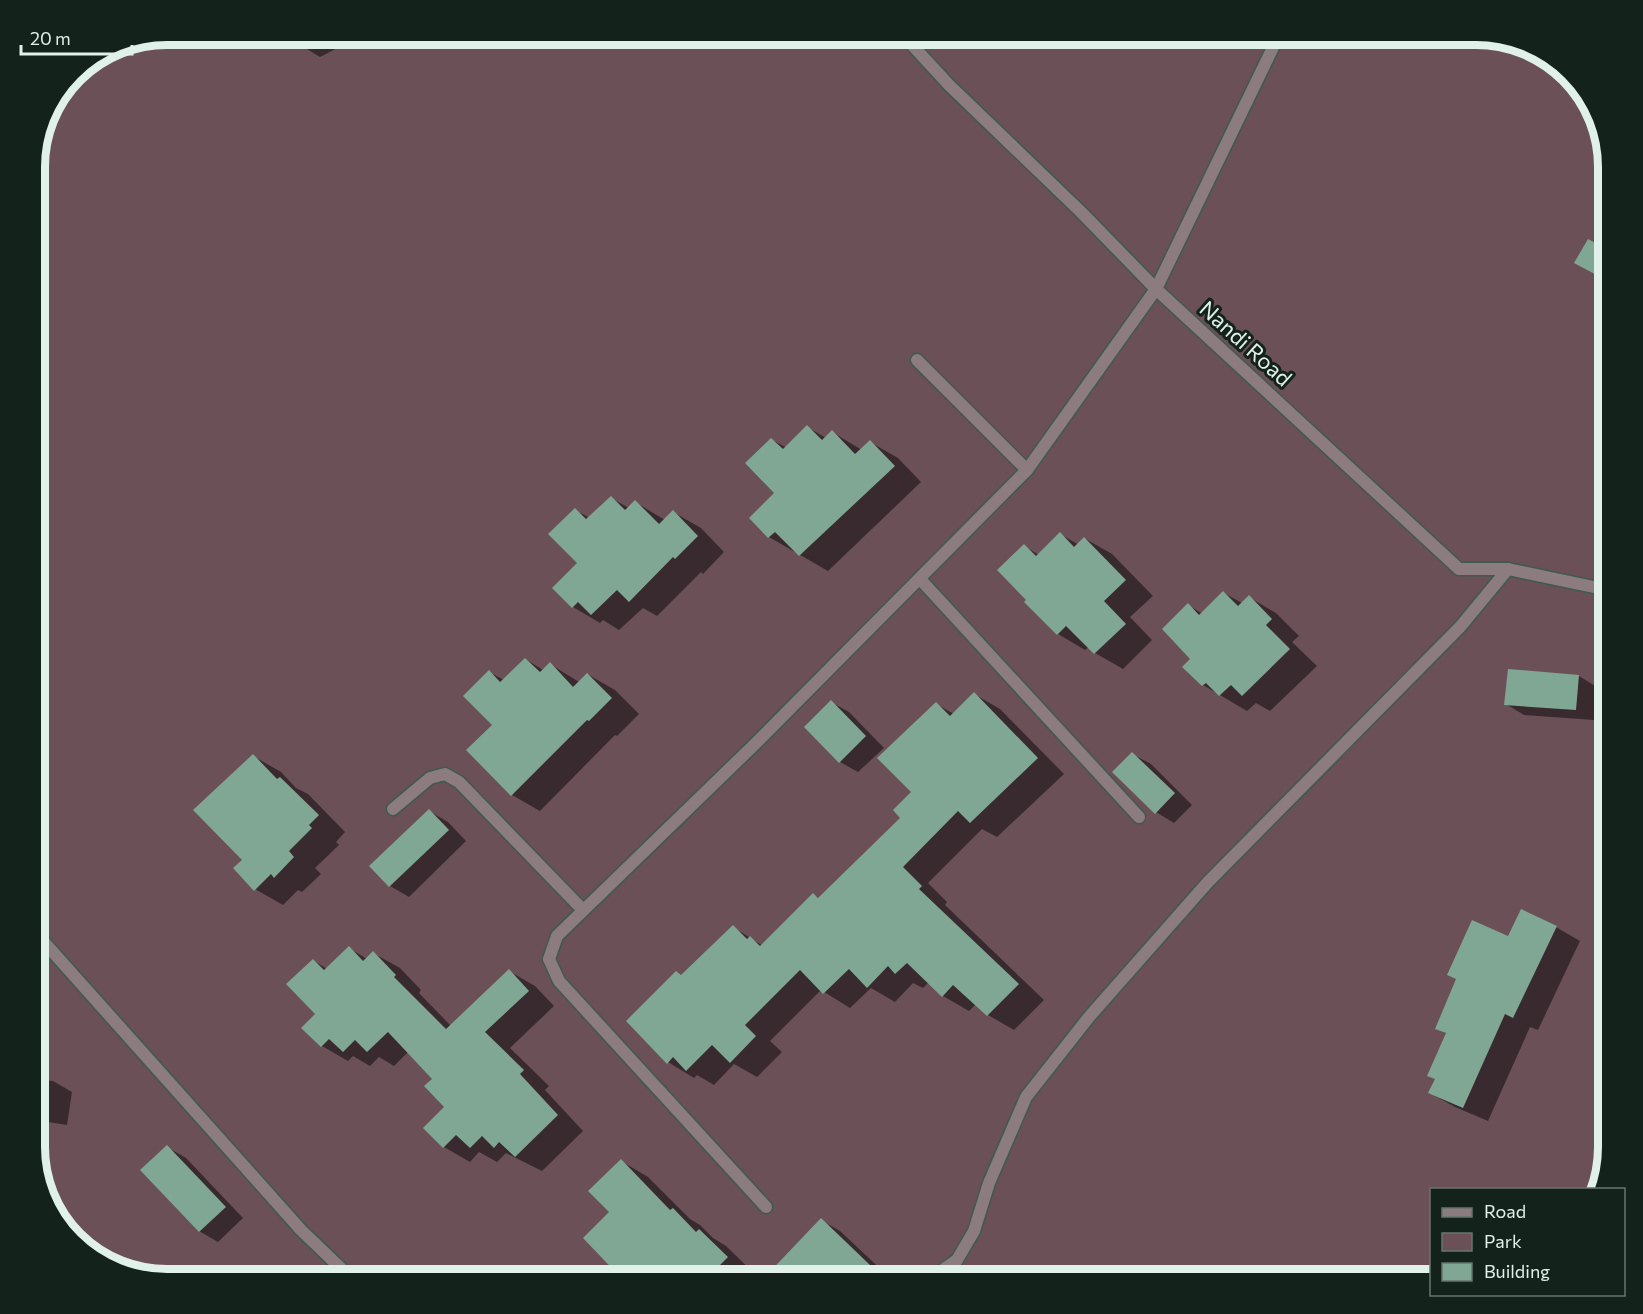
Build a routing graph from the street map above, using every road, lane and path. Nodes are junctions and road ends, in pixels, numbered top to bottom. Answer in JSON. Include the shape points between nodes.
{"nodes":[{"id":1,"x":913,"y":45,"type":"edge"},
{"id":2,"x":1274,"y":45,"type":"edge"},
{"id":3,"x":1156,"y":289,"type":"junction"},
{"id":4,"x":916,"y":360,"type":"dead end"},
{"id":5,"x":1027,"y":470,"type":"junction"},
{"id":6,"x":1508,"y":569,"type":"junction"},
{"id":7,"x":920,"y":579,"type":"junction"},
{"id":8,"x":1598,"y":588,"type":"edge"},
{"id":9,"x":393,"y":808,"type":"dead end"},
{"id":10,"x":1139,"y":817,"type":"dead end"},
{"id":11,"x":583,"y":910,"type":"junction"},
{"id":12,"x":45,"y":943,"type":"edge"},
{"id":13,"x":766,"y":1207,"type":"dead end"},
{"id":14,"x":341,"y":1269,"type":"edge"},
{"id":15,"x":945,"y":1269,"type":"edge"}],
"edges":[{"from":1,"to":3,"type":"street","name":"Nandi Road"},
{"from":2,"to":3,"type":"street"},
{"from":3,"to":5,"type":"street"},
{"from":3,"to":6,"type":"street","name":"Nandi Road","via":[[1459,568]]},
{"from":4,"to":5,"type":"street"},
{"from":5,"to":7,"type":"street"},
{"from":6,"to":8,"type":"street","name":"Nandi Road"},
{"from":6,"to":15,"type":"street","via":[[1460,627],[1208,882],[1089,1017],[1026,1097],[988,1183],[974,1231],[957,1260]]},
{"from":7,"to":10,"type":"street"},
{"from":7,"to":11,"type":"street"},
{"from":9,"to":11,"type":"street","via":[[430,778],[445,774],[459,782]]},
{"from":11,"to":13,"type":"street","via":[[557,936],[549,959],[559,981]]},
{"from":12,"to":14,"type":"street","via":[[301,1230]]}]}
